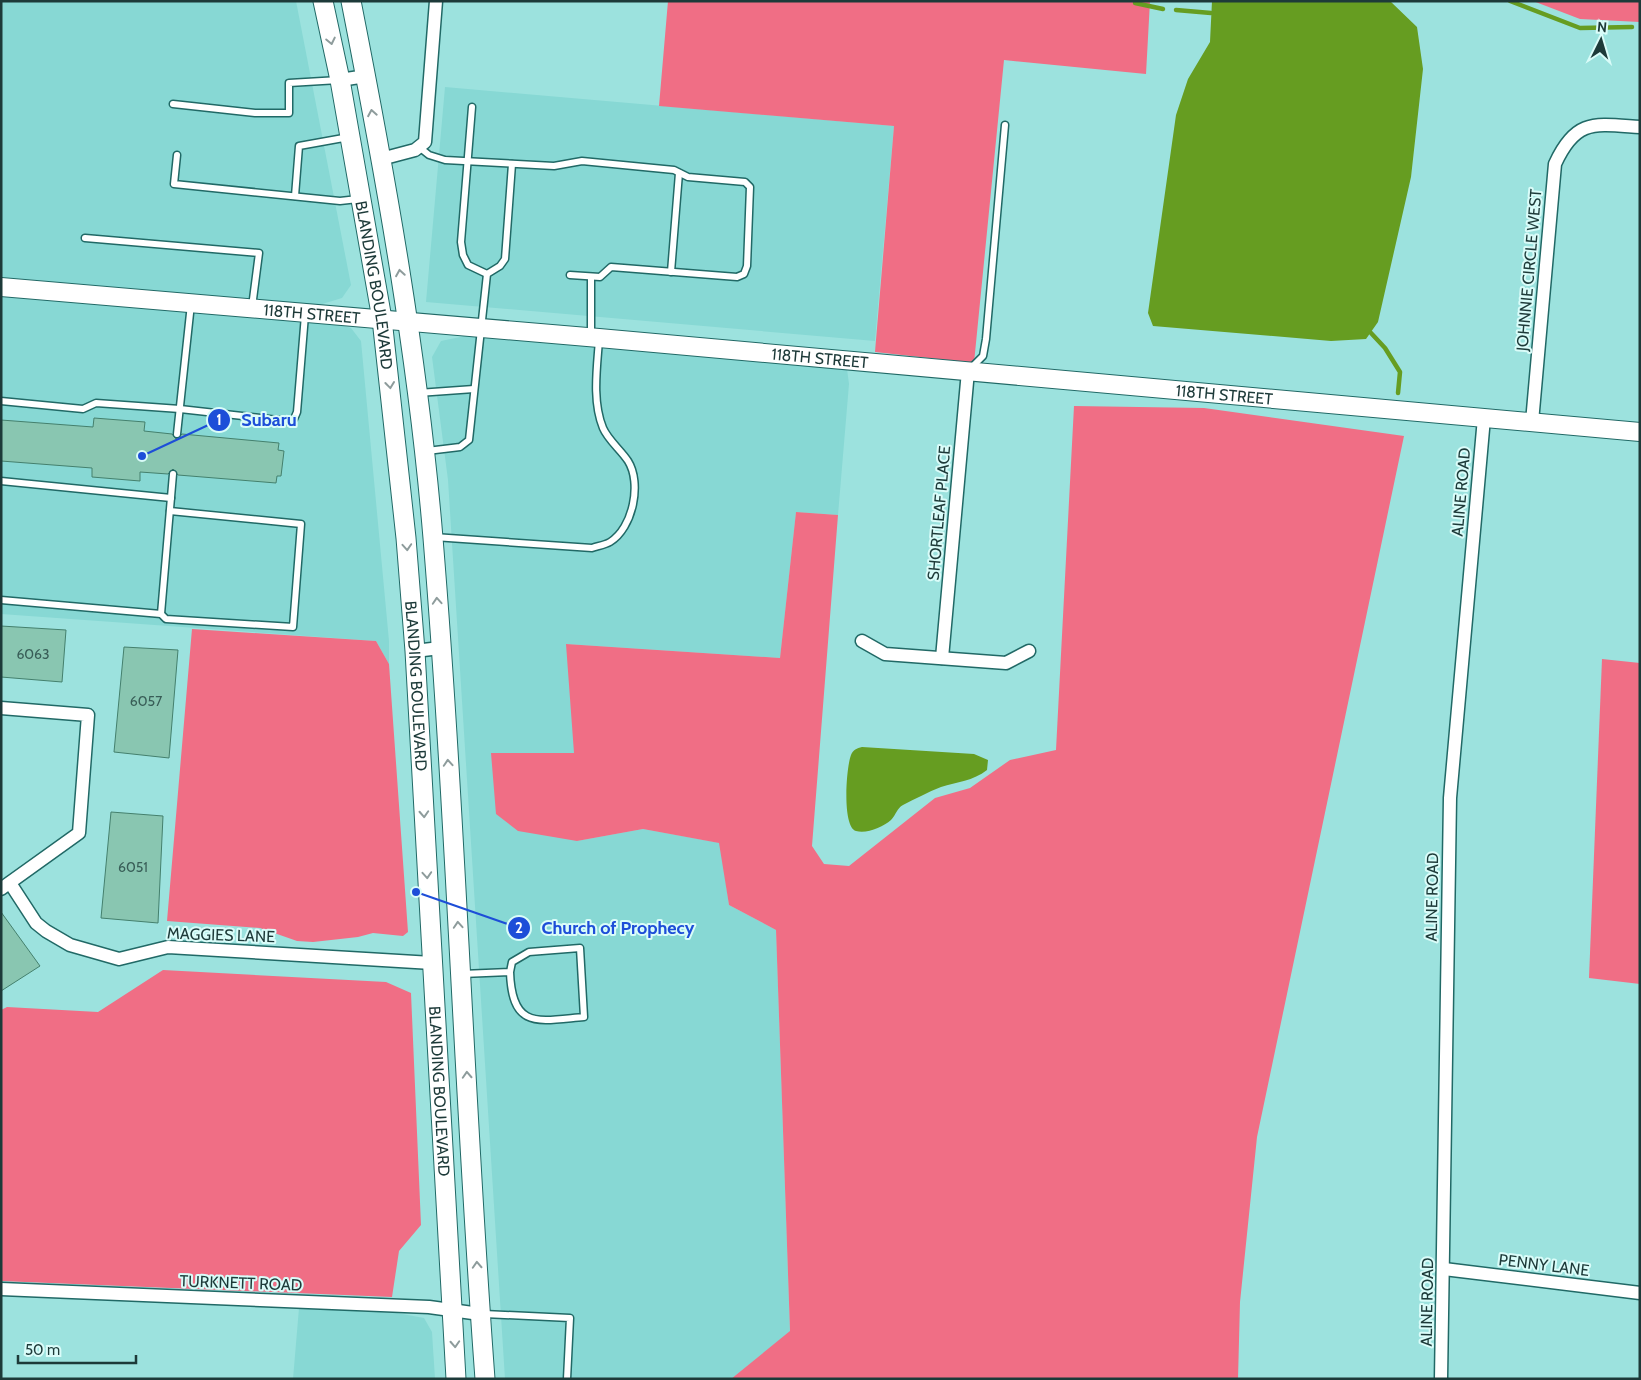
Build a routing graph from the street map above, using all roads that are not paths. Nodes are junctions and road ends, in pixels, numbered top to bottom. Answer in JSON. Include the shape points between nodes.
{"nodes":[{"id":1,"x":323,"y":1,"type":"edge"},
{"id":2,"x":351,"y":1,"type":"edge"},
{"id":3,"x":436,"y":1,"type":"edge"},
{"id":4,"x":366,"y":76,"type":"junction"},
{"id":5,"x":340,"y":80,"type":"junction"},
{"id":6,"x":173,"y":104,"type":"dead end"},
{"id":7,"x":472,"y":107,"type":"dead end"},
{"id":8,"x":1005,"y":125,"type":"dead end"},
{"id":9,"x":1640,"y":127,"type":"edge"},
{"id":10,"x":350,"y":137,"type":"junction"},
{"id":11,"x":419,"y":147,"type":"junction"},
{"id":12,"x":177,"y":155,"type":"dead end"},
{"id":13,"x":381,"y":159,"type":"junction"},
{"id":14,"x":468,"y":161,"type":"junction"},
{"id":15,"x":512,"y":164,"type":"junction"},
{"id":16,"x":679,"y":173,"type":"junction"},
{"id":17,"x":294,"y":196,"type":"junction"},
{"id":18,"x":362,"y":199,"type":"junction"},
{"id":19,"x":85,"y":238,"type":"dead end"},
{"id":20,"x":670,"y":272,"type":"junction"},
{"id":21,"x":487,"y":274,"type":"junction"},
{"id":22,"x":570,"y":274,"type":"dead end"},
{"id":23,"x":591,"y":277,"type":"junction"},
{"id":24,"x":1,"y":287,"type":"edge"},
{"id":25,"x":191,"y":303,"type":"junction"},
{"id":26,"x":252,"y":308,"type":"junction"},
{"id":27,"x":305,"y":313,"type":"junction"},
{"id":28,"x":382,"y":319,"type":"junction"},
{"id":29,"x":408,"y":321,"type":"junction"},
{"id":30,"x":482,"y":328,"type":"junction"},
{"id":31,"x":595,"y":337,"type":"junction"},
{"id":32,"x":968,"y":371,"type":"junction"},
{"id":33,"x":474,"y":389,"type":"junction"},
{"id":34,"x":417,"y":393,"type":"junction"},
{"id":35,"x":1,"y":401,"type":"edge"},
{"id":36,"x":180,"y":409,"type":"junction"},
{"id":37,"x":1484,"y":418,"type":"junction"},
{"id":38,"x":1532,"y":422,"type":"junction"},
{"id":39,"x":1640,"y":432,"type":"edge"},
{"id":40,"x":177,"y":434,"type":"dead end"},
{"id":41,"x":424,"y":452,"type":"junction"},
{"id":42,"x":173,"y":474,"type":"dead end"},
{"id":43,"x":1,"y":481,"type":"edge"},
{"id":44,"x":171,"y":498,"type":"junction"},
{"id":45,"x":170,"y":511,"type":"junction"},
{"id":46,"x":433,"y":537,"type":"junction"},
{"id":47,"x":1,"y":600,"type":"edge"},
{"id":48,"x":161,"y":614,"type":"junction"},
{"id":49,"x":862,"y":641,"type":"dead end"},
{"id":50,"x":440,"y":648,"type":"junction"},
{"id":51,"x":415,"y":651,"type":"junction"},
{"id":52,"x":1029,"y":651,"type":"dead end"},
{"id":53,"x":942,"y":658,"type":"junction"},
{"id":54,"x":1,"y":708,"type":"edge"},
{"id":55,"x":6,"y":886,"type":"edge"},
{"id":56,"x":429,"y":899,"type":"junction"},
{"id":57,"x":432,"y":964,"type":"junction"},
{"id":58,"x":510,"y":972,"type":"junction"},
{"id":59,"x":461,"y":974,"type":"junction"},
{"id":60,"x":465,"y":1041,"type":"junction"},
{"id":61,"x":1444,"y":1269,"type":"junction"},
{"id":62,"x":1,"y":1289,"type":"edge"},
{"id":63,"x":1640,"y":1293,"type":"edge"},
{"id":64,"x":453,"y":1309,"type":"junction"},
{"id":65,"x":480,"y":1314,"type":"junction"},
{"id":66,"x":456,"y":1379,"type":"edge"},
{"id":67,"x":484,"y":1379,"type":"edge"},
{"id":68,"x":567,"y":1379,"type":"edge"},
{"id":69,"x":1441,"y":1379,"type":"edge"}],
"edges":[{"from":1,"to":5,"type":"main road","name":"BLANDING BOULEVARD","one_way":true},
{"from":2,"to":4,"type":"main road","name":"BLANDING BOULEVARD"},
{"from":3,"to":11,"type":"street","via":[[425,142]]},
{"from":4,"to":5,"type":"street"},
{"from":13,"to":4,"type":"main road","name":"BLANDING BOULEVARD","one_way":true},
{"from":5,"to":6,"type":"lane","via":[[289,83],[289,113],[255,113]]},
{"from":5,"to":10,"type":"main road","name":"BLANDING BOULEVARD"},
{"from":7,"to":14,"type":"lane"},
{"from":8,"to":32,"type":"lane","via":[[986,339],[983,356]]},
{"from":9,"to":38,"type":"street","name":"JOHNNIE CIRCLE WEST","via":[[1594,125],[1580,130],[1564,144],[1555,164]]},
{"from":10,"to":17,"type":"lane","via":[[299,146]]},
{"from":10,"to":18,"type":"main road","name":"BLANDING BOULEVARD"},
{"from":11,"to":13,"type":"street"},
{"from":11,"to":14,"type":"lane","via":[[429,155],[445,160]]},
{"from":12,"to":17,"type":"lane","via":[[174,184]]},
{"from":29,"to":13,"type":"main road","name":"BLANDING BOULEVARD","one_way":true},
{"from":14,"to":15,"type":"lane"},
{"from":14,"to":21,"type":"lane","via":[[463,255],[468,265]]},
{"from":15,"to":16,"type":"lane","via":[[554,166],[582,161]]},
{"from":15,"to":21,"type":"lane","via":[[504,259],[500,266]]},
{"from":16,"to":20,"type":"lane"},
{"from":16,"to":20,"type":"lane","via":[[688,177],[745,182],[750,187],[747,266],[744,274],[737,277]]},
{"from":17,"to":18,"type":"lane","via":[[340,201]]},
{"from":18,"to":28,"type":"main road","name":"BLANDING BOULEVARD"},
{"from":19,"to":26,"type":"lane","via":[[259,253]]},
{"from":20,"to":23,"type":"lane","via":[[611,267],[600,278]]},
{"from":21,"to":30,"type":"lane"},
{"from":22,"to":23,"type":"lane"},
{"from":23,"to":31,"type":"lane"},
{"from":24,"to":25,"type":"street","name":"118TH STREET"},
{"from":25,"to":26,"type":"street","name":"118TH STREET"},
{"from":25,"to":36,"type":"lane"},
{"from":26,"to":27,"type":"street","name":"118TH STREET"},
{"from":27,"to":28,"type":"street","name":"118TH STREET"},
{"from":27,"to":36,"type":"lane","via":[[294,419],[287,421]]},
{"from":28,"to":29,"type":"street","name":"118TH STREET"},
{"from":28,"to":51,"type":"main road","name":"BLANDING BOULEVARD","one_way":true},
{"from":29,"to":30,"type":"street","name":"118TH STREET"},
{"from":29,"to":34,"type":"main road","name":"BLANDING BOULEVARD"},
{"from":30,"to":31,"type":"street","name":"118TH STREET"},
{"from":30,"to":33,"type":"lane"},
{"from":31,"to":32,"type":"street","name":"118TH STREET"},
{"from":31,"to":46,"type":"lane","via":[[597,407],[603,429],[630,463],[636,485],[623,529],[611,541],[592,548]]},
{"from":32,"to":37,"type":"street","name":"118TH STREET"},
{"from":32,"to":53,"type":"street","name":"SHORTLEAF PLACE"},
{"from":33,"to":34,"type":"lane"},
{"from":33,"to":41,"type":"lane","via":[[469,440],[465,445]]},
{"from":34,"to":41,"type":"main road","name":"BLANDING BOULEVARD"},
{"from":35,"to":36,"type":"lane","via":[[83,409],[96,403]]},
{"from":36,"to":40,"type":"lane"},
{"from":37,"to":38,"type":"street","name":"118TH STREET"},
{"from":37,"to":61,"type":"street","name":"ALINE ROAD","via":[[1450,798]]},
{"from":38,"to":39,"type":"street","name":"118TH STREET"},
{"from":41,"to":46,"type":"main road","name":"BLANDING BOULEVARD"},
{"from":42,"to":44,"type":"lane"},
{"from":43,"to":44,"type":"lane"},
{"from":44,"to":45,"type":"lane"},
{"from":45,"to":48,"type":"lane"},
{"from":45,"to":48,"type":"lane","via":[[301,524],[294,628],[166,619]]},
{"from":50,"to":46,"type":"main road","name":"BLANDING BOULEVARD","one_way":true},
{"from":47,"to":48,"type":"lane"},
{"from":49,"to":53,"type":"street","via":[[885,654]]},
{"from":50,"to":51,"type":"street"},
{"from":59,"to":50,"type":"main road","name":"BLANDING BOULEVARD","one_way":true},
{"from":51,"to":56,"type":"main road","name":"BLANDING BOULEVARD","one_way":true},
{"from":52,"to":53,"type":"street","via":[[1006,664]]},
{"from":54,"to":55,"type":"street","via":[[88,715],[79,833]]},
{"from":55,"to":57,"type":"street","name":"MAGGIES LANE","via":[[46,931],[70,945],[119,958],[168,947]]},
{"from":56,"to":57,"type":"main road","name":"BLANDING BOULEVARD"},
{"from":56,"to":59,"type":"main road","via":[[444,952]]},
{"from":57,"to":60,"type":"main road","via":[[449,989]]},
{"from":57,"to":64,"type":"main road","name":"BLANDING BOULEVARD"},
{"from":58,"to":58,"type":"lane","via":[[511,993],[516,1007],[523,1014],[542,1021],[584,1018],[580,948],[529,952],[512,962]]},
{"from":58,"to":59,"type":"lane"},
{"from":59,"to":60,"type":"main road","name":"BLANDING BOULEVARD"},
{"from":65,"to":60,"type":"main road","name":"BLANDING BOULEVARD","one_way":true},
{"from":61,"to":63,"type":"street","name":"PENNY LANE"},
{"from":61,"to":69,"type":"street","name":"ALINE ROAD"},
{"from":62,"to":64,"type":"street","name":"TURKNETT ROAD"},
{"from":64,"to":65,"type":"street","name":"TURKNETT ROAD"},
{"from":64,"to":66,"type":"main road","name":"BLANDING BOULEVARD","one_way":true},
{"from":65,"to":67,"type":"main road","name":"BLANDING BOULEVARD"},
{"from":65,"to":68,"type":"lane","via":[[570,1318]]}]}
